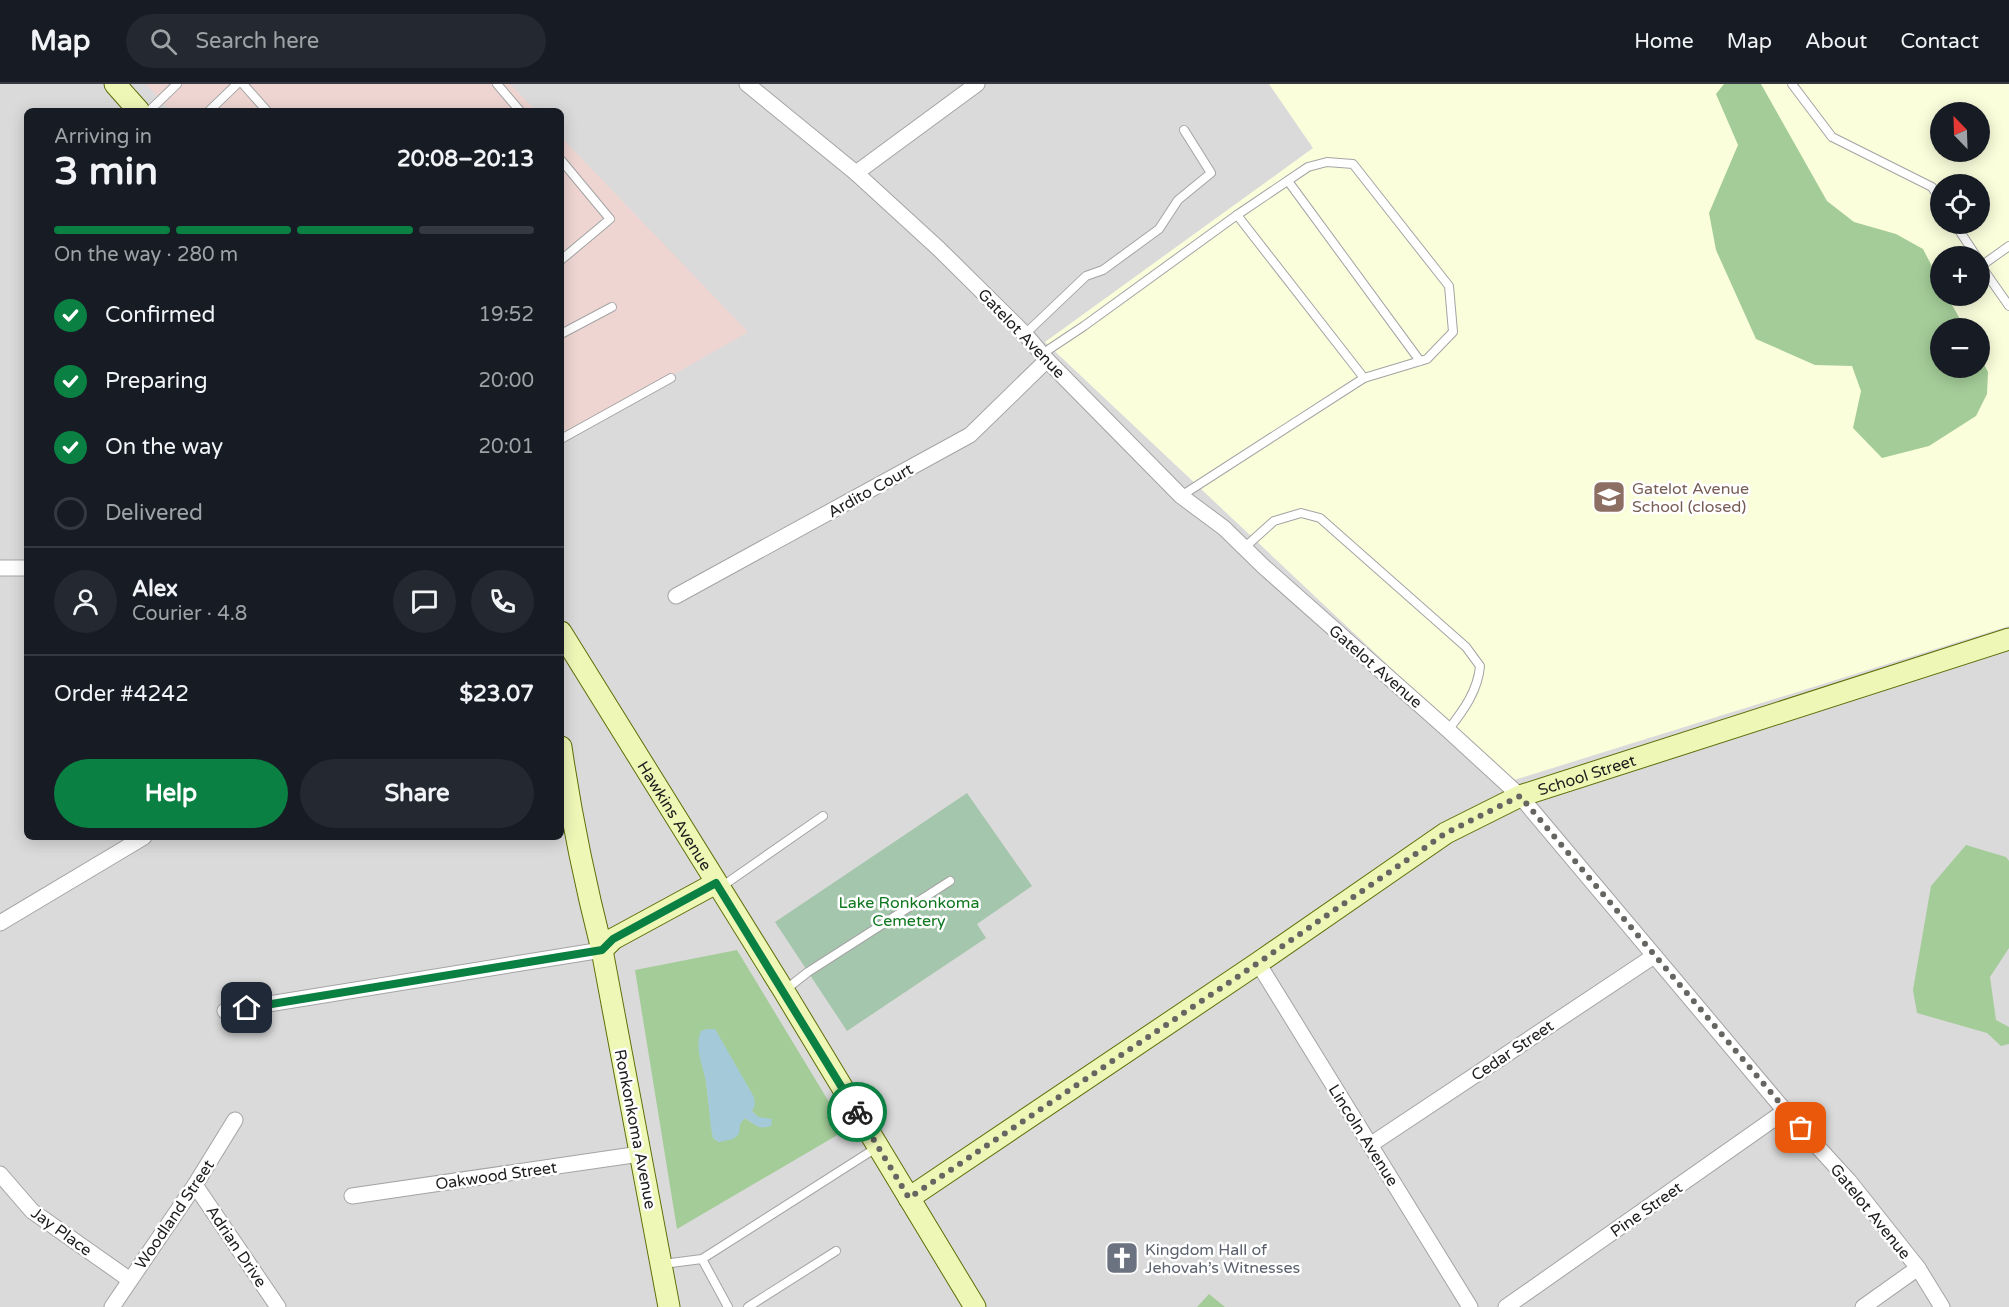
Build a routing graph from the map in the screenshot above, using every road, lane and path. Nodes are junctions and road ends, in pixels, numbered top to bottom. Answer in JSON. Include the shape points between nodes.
{"nodes":[{"id":1,"x":115,"y":84,"type":"edge"},
{"id":2,"x":177,"y":84,"type":"edge"},
{"id":3,"x":237,"y":84,"type":"edge"},
{"id":4,"x":243,"y":84,"type":"edge"},
{"id":5,"x":497,"y":84,"type":"edge"},
{"id":6,"x":747,"y":84,"type":"edge"},
{"id":7,"x":977,"y":84,"type":"edge"},
{"id":8,"x":1792,"y":84,"type":"edge"},
{"id":9,"x":136,"y":108,"type":"edge"},
{"id":10,"x":152,"y":108,"type":"edge"},
{"id":11,"x":212,"y":108,"type":"edge"},
{"id":12,"x":264,"y":108,"type":"edge"},
{"id":13,"x":517,"y":108,"type":"edge"},
{"id":14,"x":1185,"y":130,"type":"dead end"},
{"id":15,"x":564,"y":164,"type":"edge"},
{"id":16,"x":856,"y":173,"type":"junction"},
{"id":17,"x":1288,"y":181,"type":"junction"},
{"id":18,"x":1930,"y":186,"type":"edge"},
{"id":19,"x":1237,"y":215,"type":"junction"},
{"id":20,"x":2009,"y":246,"type":"edge"},
{"id":21,"x":564,"y":257,"type":"edge"},
{"id":22,"x":1990,"y":258,"type":"edge"},
{"id":23,"x":1990,"y":278,"type":"edge"},
{"id":24,"x":2009,"y":288,"type":"edge"},
{"id":25,"x":2001,"y":294,"type":"junction"},
{"id":26,"x":2009,"y":306,"type":"edge"},
{"id":27,"x":612,"y":307,"type":"dead end"},
{"id":28,"x":564,"y":332,"type":"edge"},
{"id":29,"x":1025,"y":334,"type":"junction"},
{"id":30,"x":1044,"y":357,"type":"junction"},
{"id":31,"x":1420,"y":361,"type":"junction"},
{"id":32,"x":671,"y":378,"type":"dead end"},
{"id":33,"x":1364,"y":378,"type":"junction"},
{"id":34,"x":564,"y":437,"type":"edge"},
{"id":35,"x":1181,"y":496,"type":"junction"},
{"id":36,"x":1244,"y":548,"type":"junction"},
{"id":37,"x":24,"y":567,"type":"edge"},
{"id":38,"x":0,"y":568,"type":"edge"},
{"id":39,"x":676,"y":596,"type":"dead end"},
{"id":40,"x":564,"y":637,"type":"edge"},
{"id":41,"x":2009,"y":639,"type":"edge"},
{"id":42,"x":1448,"y":730,"type":"junction"},
{"id":43,"x":564,"y":764,"type":"edge"},
{"id":44,"x":1520,"y":796,"type":"junction"},
{"id":45,"x":823,"y":816,"type":"dead end"},
{"id":46,"x":139,"y":840,"type":"edge"},
{"id":47,"x":950,"y":881,"type":"dead end"},
{"id":48,"x":718,"y":885,"type":"junction"},
{"id":49,"x":0,"y":923,"type":"edge"},
{"id":50,"x":602,"y":950,"type":"junction"},
{"id":51,"x":1654,"y":956,"type":"junction"},
{"id":52,"x":1258,"y":963,"type":"junction"},
{"id":53,"x":784,"y":991,"type":"junction"},
{"id":54,"x":225,"y":1011,"type":"dead end"},
{"id":55,"x":1785,"y":1111,"type":"junction"},
{"id":56,"x":235,"y":1120,"type":"dead end"},
{"id":57,"x":1370,"y":1145,"type":"junction"},
{"id":58,"x":878,"y":1146,"type":"junction"},
{"id":59,"x":640,"y":1154,"type":"junction"},
{"id":60,"x":0,"y":1174,"type":"edge"},
{"id":61,"x":195,"y":1185,"type":"junction"},
{"id":62,"x":352,"y":1196,"type":"dead end"},
{"id":63,"x":909,"y":1198,"type":"junction"},
{"id":64,"x":836,"y":1251,"type":"dead end"},
{"id":65,"x":702,"y":1259,"type":"junction"},
{"id":66,"x":662,"y":1264,"type":"junction"},
{"id":67,"x":1918,"y":1268,"type":"junction"},
{"id":68,"x":130,"y":1280,"type":"junction"},
{"id":69,"x":112,"y":1307,"type":"edge"},
{"id":70,"x":278,"y":1307,"type":"edge"},
{"id":71,"x":669,"y":1307,"type":"edge"},
{"id":72,"x":728,"y":1307,"type":"edge"},
{"id":73,"x":748,"y":1307,"type":"edge"},
{"id":74,"x":975,"y":1307,"type":"edge"},
{"id":75,"x":1470,"y":1307,"type":"edge"},
{"id":76,"x":1506,"y":1307,"type":"edge"},
{"id":77,"x":1863,"y":1307,"type":"edge"},
{"id":78,"x":1942,"y":1307,"type":"edge"}],
"edges":[{"from":1,"to":9,"type":"street"},
{"from":2,"to":10,"type":"lane"},
{"from":3,"to":11,"type":"lane"},
{"from":4,"to":12,"type":"lane"},
{"from":5,"to":13,"type":"lane"},
{"from":6,"to":16,"type":"street","name":"Gatelot Avenue"},
{"from":7,"to":16,"type":"street"},
{"from":8,"to":18,"type":"lane","via":[[1832,137]]},
{"from":14,"to":29,"type":"lane","via":[[1211,173],[1178,200],[1159,229],[1103,270],[1086,276]]},
{"from":15,"to":21,"type":"lane","via":[[610,219]]},
{"from":16,"to":29,"type":"street","name":"Gatelot Avenue"},
{"from":17,"to":19,"type":"lane"},
{"from":17,"to":31,"type":"lane"},
{"from":17,"to":31,"type":"lane","via":[[1308,167],[1327,162],[1353,164],[1449,286],[1453,332],[1427,359]]},
{"from":19,"to":30,"type":"lane"},
{"from":19,"to":33,"type":"lane"},
{"from":20,"to":22,"type":"lane"},
{"from":23,"to":25,"type":"lane"},
{"from":24,"to":25,"type":"lane"},
{"from":25,"to":26,"type":"lane"},
{"from":27,"to":28,"type":"lane"},
{"from":29,"to":30,"type":"street","name":"Gatelot Avenue"},
{"from":30,"to":35,"type":"street","name":"Gatelot Avenue"},
{"from":30,"to":39,"type":"street","name":"Ardito Court","via":[[970,435]]},
{"from":31,"to":33,"type":"lane"},
{"from":32,"to":34,"type":"lane"},
{"from":33,"to":35,"type":"lane"},
{"from":35,"to":36,"type":"street","name":"Gatelot Avenue"},
{"from":36,"to":42,"type":"street","name":"Gatelot Avenue"},
{"from":36,"to":42,"type":"lane","via":[[1274,520],[1301,513],[1320,518],[1466,647],[1480,666],[1478,682]]},
{"from":37,"to":38,"type":"street"},
{"from":40,"to":48,"type":"street","name":"Hawkins Avenue"},
{"from":41,"to":44,"type":"street","name":"School Street"},
{"from":42,"to":44,"type":"street","name":"Gatelot Avenue"},
{"from":43,"to":50,"type":"street","name":"Ronkonkoma Avenue","via":[[583,873]]},
{"from":44,"to":51,"type":"street","name":"Gatelot Avenue"},
{"from":44,"to":52,"type":"street","name":"School Street","via":[[1446,833]]},
{"from":45,"to":48,"type":"lane"},
{"from":46,"to":49,"type":"street"},
{"from":47,"to":53,"type":"lane"},
{"from":48,"to":50,"type":"street","via":[[613,939]]},
{"from":48,"to":53,"type":"street","name":"Hawkins Avenue"},
{"from":50,"to":54,"type":"street"},
{"from":50,"to":59,"type":"street","name":"Ronkonkoma Avenue"},
{"from":51,"to":55,"type":"street","name":"Gatelot Avenue"},
{"from":51,"to":57,"type":"street","name":"Cedar Street"},
{"from":52,"to":57,"type":"street","name":"Lincoln Avenue"},
{"from":52,"to":63,"type":"street","name":"School Street"},
{"from":53,"to":58,"type":"street","name":"Hawkins Avenue"},
{"from":55,"to":67,"type":"street","name":"Gatelot Avenue","via":[[1849,1181]]},
{"from":55,"to":76,"type":"street","name":"Pine Street"},
{"from":56,"to":61,"type":"street","name":"Woodland Street"},
{"from":57,"to":75,"type":"street","name":"Lincoln Avenue"},
{"from":58,"to":63,"type":"street","name":"Hawkins Avenue"},
{"from":58,"to":65,"type":"lane"},
{"from":59,"to":62,"type":"street","name":"Oakwood Street"},
{"from":59,"to":66,"type":"street","name":"Ronkonkoma Avenue"},
{"from":60,"to":68,"type":"street","name":"Jay Place","via":[[32,1211]]},
{"from":61,"to":68,"type":"street","name":"Woodland Street"},
{"from":61,"to":70,"type":"street","name":"Adrian Drive"},
{"from":63,"to":74,"type":"street","name":"Hawkins Avenue"},
{"from":64,"to":73,"type":"lane"},
{"from":65,"to":66,"type":"lane"},
{"from":65,"to":72,"type":"lane"},
{"from":66,"to":71,"type":"street","name":"Ronkonkoma Avenue"},
{"from":67,"to":77,"type":"street"},
{"from":67,"to":78,"type":"street","name":"Gatelot Avenue"},
{"from":68,"to":69,"type":"street","name":"Woodland Street"}]}
